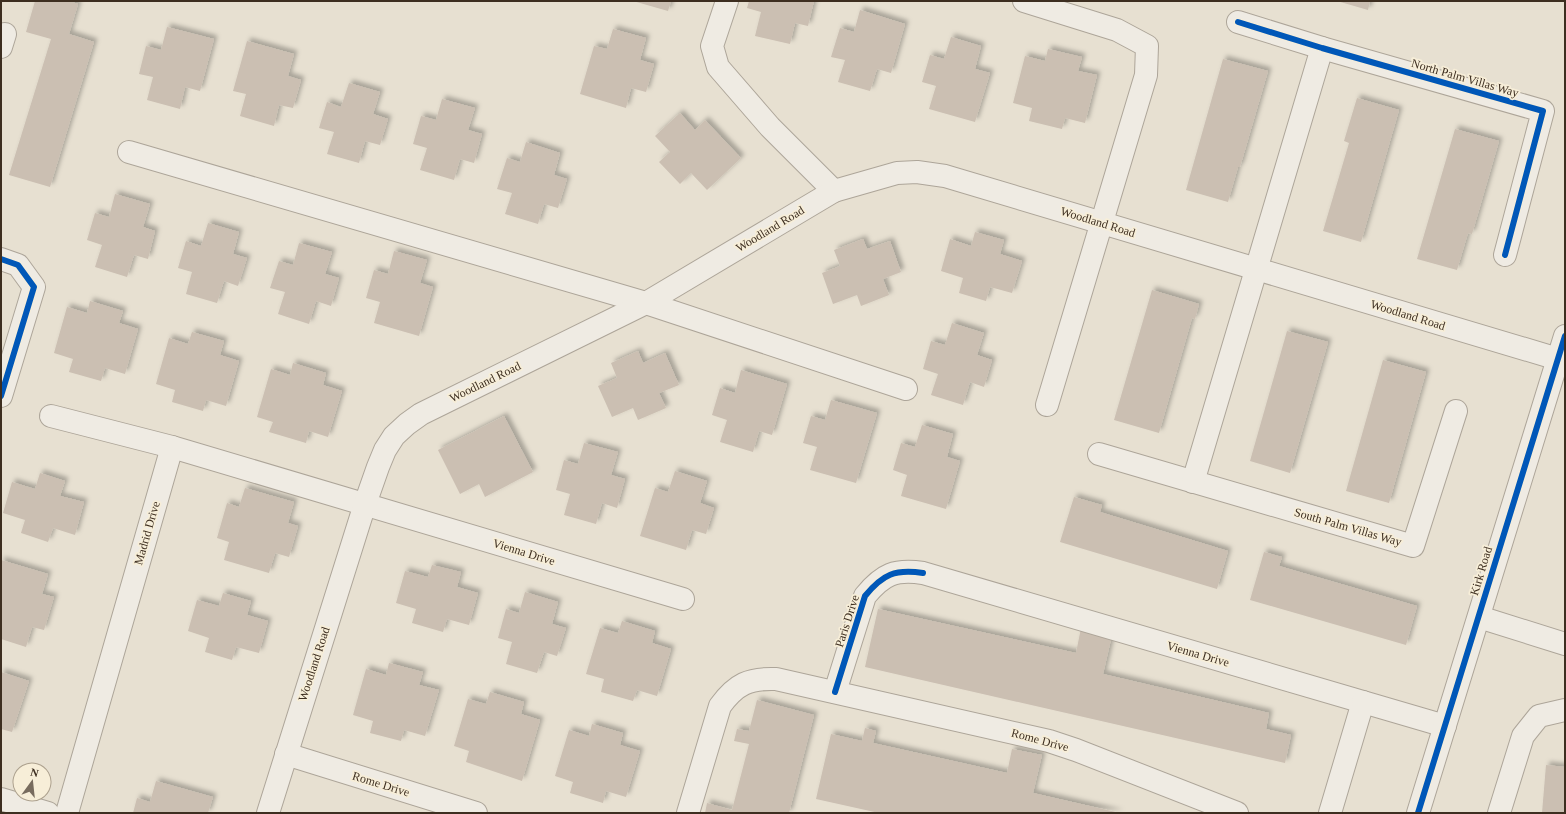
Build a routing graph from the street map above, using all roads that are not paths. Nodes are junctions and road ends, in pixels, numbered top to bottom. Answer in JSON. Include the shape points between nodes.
{"nodes":[{"id":1,"x":727,"y":1,"type":"edge"},
{"id":2,"x":1024,"y":1,"type":"edge"},
{"id":3,"x":1238,"y":22,"type":"dead end"},
{"id":4,"x":1322,"y":48,"type":"junction"},
{"id":5,"x":129,"y":152,"type":"dead end"},
{"id":6,"x":834,"y":191,"type":"junction"},
{"id":7,"x":1102,"y":223,"type":"junction"},
{"id":8,"x":1504,"y":255,"type":"dead end"},
{"id":9,"x":10,"y":262,"type":"edge"},
{"id":10,"x":1256,"y":270,"type":"junction"},
{"id":11,"x":646,"y":303,"type":"junction"},
{"id":12,"x":1565,"y":336,"type":"edge"},
{"id":13,"x":1558,"y":359,"type":"junction"},
{"id":14,"x":906,"y":389,"type":"dead end"},
{"id":15,"x":1,"y":396,"type":"edge"},
{"id":16,"x":1047,"y":405,"type":"dead end"},
{"id":17,"x":1456,"y":411,"type":"dead end"},
{"id":18,"x":51,"y":416,"type":"dead end"},
{"id":19,"x":172,"y":447,"type":"junction"},
{"id":20,"x":1099,"y":454,"type":"dead end"},
{"id":21,"x":1193,"y":482,"type":"junction"},
{"id":22,"x":365,"y":504,"type":"junction"},
{"id":23,"x":923,"y":573,"type":"joint"},
{"id":24,"x":683,"y":599,"type":"dead end"},
{"id":25,"x":1479,"y":618,"type":"junction"},
{"id":26,"x":1565,"y":644,"type":"edge"},
{"id":27,"x":835,"y":692,"type":"junction"},
{"id":28,"x":1363,"y":702,"type":"junction"},
{"id":29,"x":1565,"y":710,"type":"edge"},
{"id":30,"x":1445,"y":726,"type":"junction"},
{"id":31,"x":286,"y":754,"type":"junction"},
{"id":32,"x":1,"y":799,"type":"edge"},
{"id":33,"x":48,"y":813,"type":"edge"},
{"id":34,"x":67,"y":813,"type":"edge"},
{"id":35,"x":268,"y":813,"type":"edge"},
{"id":36,"x":476,"y":813,"type":"edge"},
{"id":37,"x":688,"y":813,"type":"edge"},
{"id":38,"x":1237,"y":813,"type":"edge"},
{"id":39,"x":1330,"y":813,"type":"edge"},
{"id":40,"x":1418,"y":813,"type":"edge"},
{"id":41,"x":1499,"y":813,"type":"edge"}],
"edges":[{"from":1,"to":6,"type":"street","via":[[712,46],[718,67],[770,127]]},
{"from":2,"to":7,"type":"street","via":[[1117,30],[1147,46],[1146,75]]},
{"from":3,"to":4,"type":"street","name":"North Palm Villas Way"},
{"from":4,"to":8,"type":"street","name":"North Palm Villas Way","via":[[1543,111]]},
{"from":4,"to":10,"type":"street"},
{"from":5,"to":11,"type":"street"},
{"from":6,"to":7,"type":"street","name":"Woodland Road","via":[[897,173],[931,174]]},
{"from":6,"to":11,"type":"street","name":"Woodland Road"},
{"from":7,"to":10,"type":"street","name":"Woodland Road"},
{"from":7,"to":16,"type":"street"},
{"from":9,"to":15,"type":"street","via":[[34,287]]},
{"from":10,"to":13,"type":"street","name":"Woodland Road"},
{"from":10,"to":21,"type":"street"},
{"from":11,"to":14,"type":"street"},
{"from":11,"to":22,"type":"street","name":"Woodland Road","via":[[420,414],[394,436],[385,450]]},
{"from":12,"to":13,"type":"street","name":"Kirk Road"},
{"from":13,"to":25,"type":"street","name":"Kirk Road"},
{"from":17,"to":21,"type":"street","name":"South Palm Villas Way","via":[[1413,546]]},
{"from":18,"to":19,"type":"street"},
{"from":19,"to":22,"type":"street"},
{"from":19,"to":34,"type":"street","name":"Madrid Drive"},
{"from":20,"to":21,"type":"street","name":"South Palm Villas Way"},
{"from":22,"to":24,"type":"street","name":"Vienna Drive"},
{"from":22,"to":31,"type":"street","name":"Woodland Road"},
{"from":23,"to":27,"type":"street","name":"Paris Drive","via":[[906,571],[890,574],[876,583],[865,596]]},
{"from":23,"to":28,"type":"street","name":"Vienna Drive"},
{"from":25,"to":26,"type":"street"},
{"from":25,"to":30,"type":"street","name":"Kirk Road"},
{"from":27,"to":37,"type":"street","via":[[776,679],[759,678],[743,683],[730,693],[720,706]]},
{"from":27,"to":38,"type":"street","name":"Rome Drive","via":[[1049,741]]},
{"from":28,"to":30,"type":"street","name":"Vienna Drive"},
{"from":28,"to":39,"type":"street"},
{"from":29,"to":41,"type":"street","via":[[1539,716],[1523,736]]},
{"from":30,"to":40,"type":"street","name":"Kirk Road"},
{"from":31,"to":35,"type":"street","name":"Woodland Road"},
{"from":31,"to":36,"type":"street","name":"Rome Drive"},
{"from":32,"to":33,"type":"street"}]}
